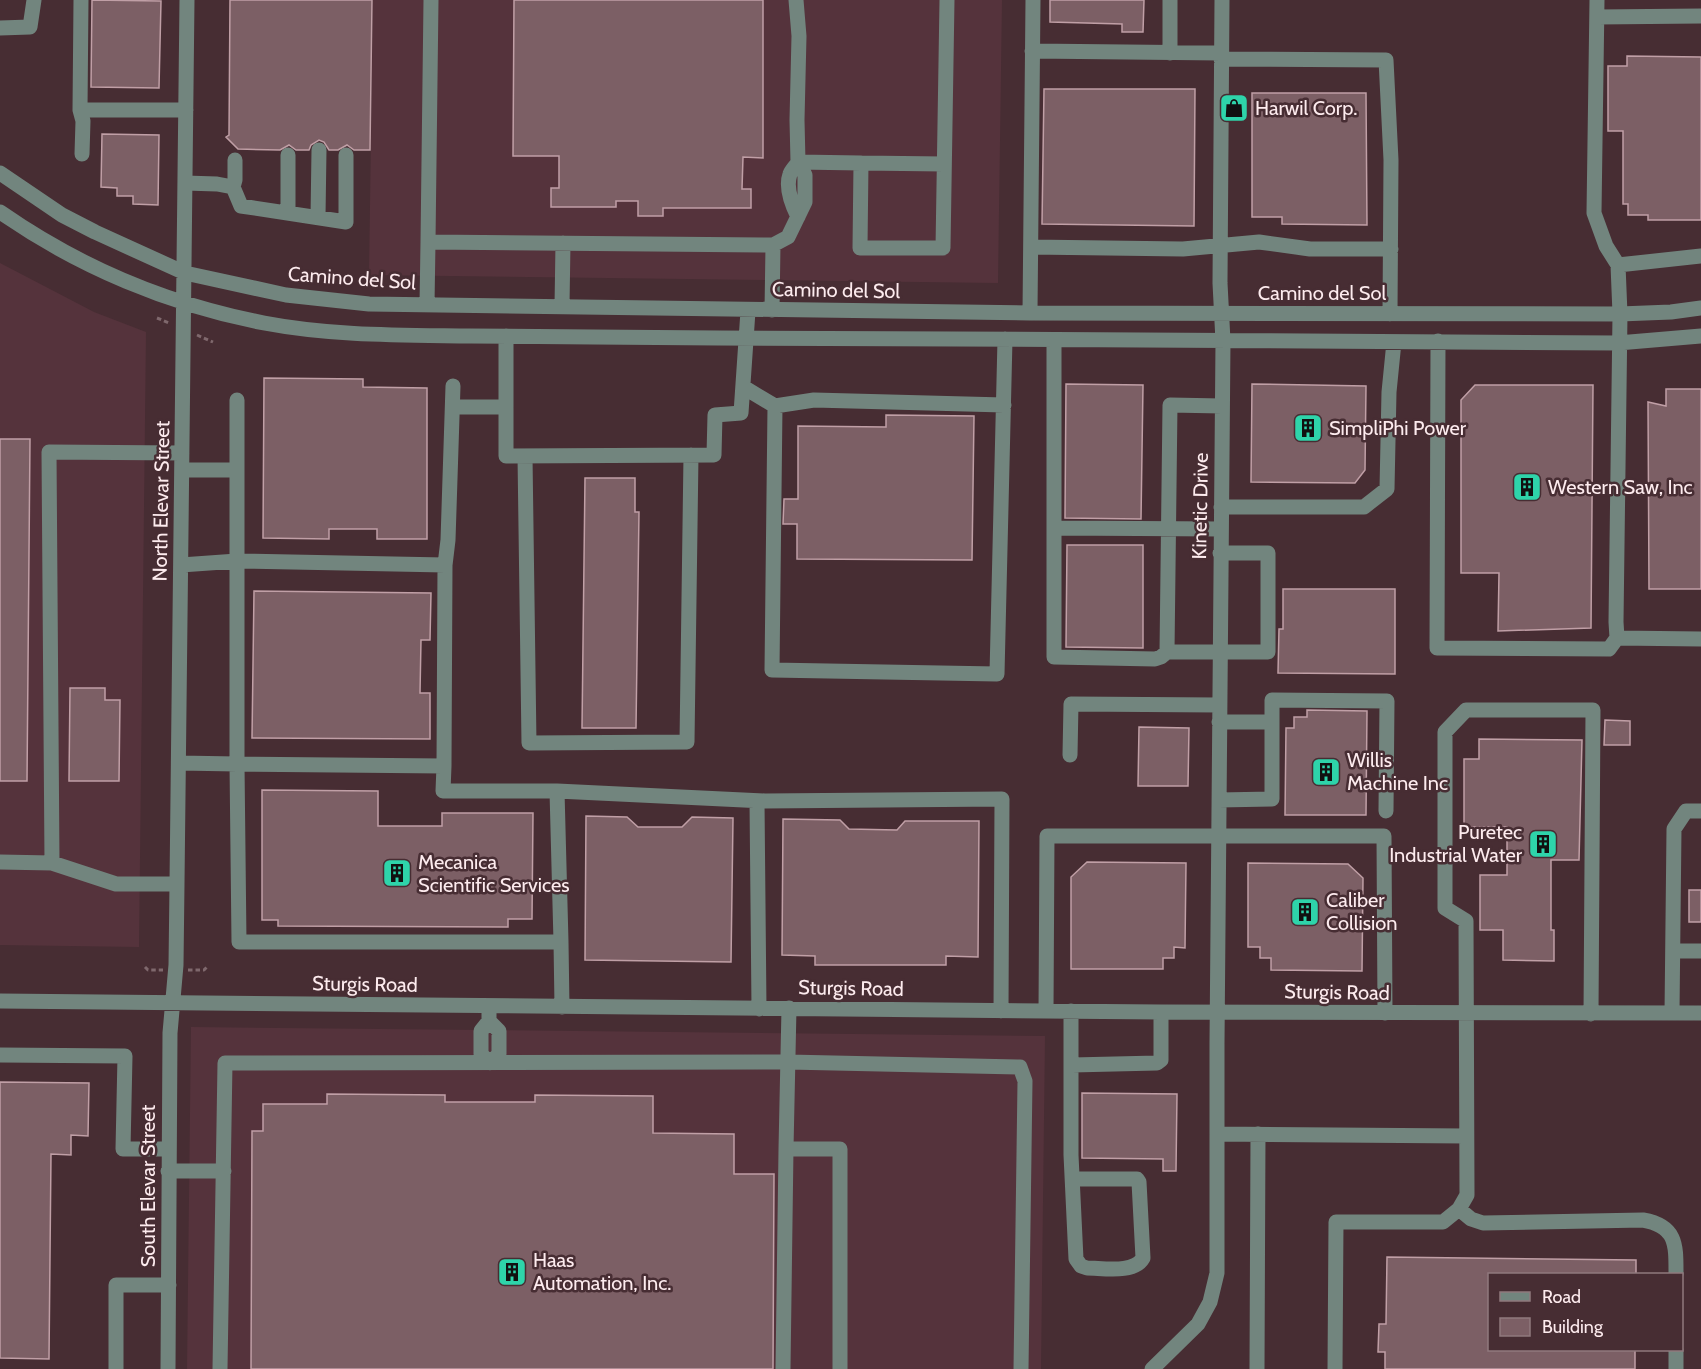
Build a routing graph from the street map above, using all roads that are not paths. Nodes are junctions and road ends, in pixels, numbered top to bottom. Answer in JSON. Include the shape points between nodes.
{"nodes":[{"id":1,"x":34,"y":0,"type":"edge"},
{"id":2,"x":81,"y":0,"type":"edge"},
{"id":3,"x":187,"y":0,"type":"edge"},
{"id":4,"x":431,"y":0,"type":"edge"},
{"id":5,"x":796,"y":0,"type":"edge"},
{"id":6,"x":947,"y":0,"type":"edge"},
{"id":7,"x":1033,"y":0,"type":"edge"},
{"id":8,"x":1170,"y":0,"type":"edge"},
{"id":9,"x":1222,"y":0,"type":"edge"},
{"id":10,"x":1597,"y":0,"type":"edge"},
{"id":11,"x":1701,"y":16,"type":"edge"},
{"id":12,"x":1597,"y":17,"type":"junction"},
{"id":13,"x":0,"y":28,"type":"edge"},
{"id":14,"x":1032,"y":51,"type":"junction"},
{"id":15,"x":1170,"y":52,"type":"junction"},
{"id":16,"x":1221,"y":56,"type":"junction"},
{"id":17,"x":80,"y":110,"type":"junction"},
{"id":18,"x":186,"y":110,"type":"junction"},
{"id":19,"x":319,"y":150,"type":"dead end"},
{"id":20,"x":82,"y":154,"type":"dead end"},
{"id":21,"x":288,"y":155,"type":"dead end"},
{"id":22,"x":346,"y":155,"type":"dead end"},
{"id":23,"x":235,"y":160,"type":"dead end"},
{"id":24,"x":798,"y":162,"type":"junction"},
{"id":25,"x":861,"y":163,"type":"junction"},
{"id":26,"x":944,"y":164,"type":"junction"},
{"id":27,"x":0,"y":173,"type":"edge"},
{"id":28,"x":185,"y":183,"type":"junction"},
{"id":29,"x":233,"y":187,"type":"junction"},
{"id":30,"x":0,"y":212,"type":"edge"},
{"id":31,"x":288,"y":213,"type":"junction"},
{"id":32,"x":318,"y":217,"type":"junction"},
{"id":33,"x":428,"y":242,"type":"junction"},
{"id":34,"x":563,"y":243,"type":"junction"},
{"id":35,"x":773,"y":245,"type":"junction"},
{"id":36,"x":1220,"y":245,"type":"junction"},
{"id":37,"x":1031,"y":247,"type":"junction"},
{"id":38,"x":1391,"y":249,"type":"junction"},
{"id":39,"x":1701,"y":256,"type":"edge"},
{"id":40,"x":1618,"y":265,"type":"junction"},
{"id":41,"x":185,"y":273,"type":"junction"},
{"id":42,"x":184,"y":303,"type":"junction"},
{"id":43,"x":427,"y":305,"type":"junction"},
{"id":44,"x":562,"y":306,"type":"junction"},
{"id":45,"x":1701,"y":308,"type":"edge"},
{"id":46,"x":748,"y":310,"type":"junction"},
{"id":47,"x":772,"y":310,"type":"junction"},
{"id":48,"x":1030,"y":313,"type":"junction"},
{"id":49,"x":1222,"y":314,"type":"junction"},
{"id":50,"x":1390,"y":314,"type":"junction"},
{"id":51,"x":1620,"y":314,"type":"junction"},
{"id":52,"x":506,"y":336,"type":"junction"},
{"id":53,"x":1701,"y":336,"type":"edge"},
{"id":54,"x":748,"y":338,"type":"junction"},
{"id":55,"x":1005,"y":339,"type":"junction"},
{"id":56,"x":1054,"y":340,"type":"junction"},
{"id":57,"x":1223,"y":341,"type":"junction"},
{"id":58,"x":1438,"y":341,"type":"junction"},
{"id":59,"x":1394,"y":342,"type":"junction"},
{"id":60,"x":1618,"y":344,"type":"junction"},
{"id":61,"x":453,"y":386,"type":"dead end"},
{"id":62,"x":745,"y":388,"type":"junction"},
{"id":63,"x":237,"y":400,"type":"dead end"},
{"id":64,"x":1004,"y":405,"type":"junction"},
{"id":65,"x":775,"y":406,"type":"junction"},
{"id":66,"x":1222,"y":406,"type":"junction"},
{"id":67,"x":453,"y":407,"type":"junction"},
{"id":68,"x":506,"y":407,"type":"junction"},
{"id":69,"x":182,"y":453,"type":"junction"},
{"id":70,"x":691,"y":455,"type":"junction"},
{"id":71,"x":525,"y":456,"type":"junction"},
{"id":72,"x":182,"y":470,"type":"junction"},
{"id":73,"x":237,"y":470,"type":"junction"},
{"id":74,"x":1221,"y":507,"type":"junction"},
{"id":75,"x":1054,"y":528,"type":"junction"},
{"id":76,"x":1169,"y":529,"type":"junction"},
{"id":77,"x":1221,"y":529,"type":"junction"},
{"id":78,"x":1220,"y":553,"type":"junction"},
{"id":79,"x":237,"y":561,"type":"junction"},
{"id":80,"x":181,"y":565,"type":"junction"},
{"id":81,"x":445,"y":565,"type":"junction"},
{"id":82,"x":1617,"y":638,"type":"junction"},
{"id":83,"x":1701,"y":639,"type":"edge"},
{"id":84,"x":1167,"y":652,"type":"junction"},
{"id":85,"x":1220,"y":652,"type":"junction"},
{"id":86,"x":1219,"y":705,"type":"junction"},
{"id":87,"x":1219,"y":722,"type":"junction"},
{"id":88,"x":1272,"y":722,"type":"junction"},
{"id":89,"x":1070,"y":755,"type":"dead end"},
{"id":90,"x":179,"y":763,"type":"junction"},
{"id":91,"x":237,"y":764,"type":"junction"},
{"id":92,"x":444,"y":766,"type":"junction"},
{"id":93,"x":558,"y":791,"type":"junction"},
{"id":94,"x":1219,"y":800,"type":"junction"},
{"id":95,"x":757,"y":801,"type":"junction"},
{"id":96,"x":1386,"y":811,"type":"dead end"},
{"id":97,"x":1701,"y":811,"type":"edge"},
{"id":98,"x":1219,"y":835,"type":"junction"},
{"id":99,"x":0,"y":862,"type":"edge"},
{"id":100,"x":52,"y":863,"type":"junction"},
{"id":101,"x":177,"y":884,"type":"junction"},
{"id":102,"x":561,"y":942,"type":"junction"},
{"id":103,"x":1673,"y":951,"type":"junction"},
{"id":104,"x":1701,"y":951,"type":"edge"},
{"id":105,"x":0,"y":1001,"type":"edge"},
{"id":106,"x":173,"y":1003,"type":"junction"},
{"id":107,"x":562,"y":1007,"type":"junction"},
{"id":108,"x":789,"y":1008,"type":"junction"},
{"id":109,"x":759,"y":1009,"type":"junction"},
{"id":110,"x":1001,"y":1011,"type":"junction"},
{"id":111,"x":1046,"y":1011,"type":"junction"},
{"id":112,"x":1071,"y":1011,"type":"junction"},
{"id":113,"x":1161,"y":1012,"type":"junction"},
{"id":114,"x":1217,"y":1012,"type":"junction"},
{"id":115,"x":1385,"y":1013,"type":"junction"},
{"id":116,"x":1672,"y":1013,"type":"junction"},
{"id":117,"x":489,"y":1014,"type":"junction"},
{"id":118,"x":1467,"y":1014,"type":"junction"},
{"id":119,"x":1591,"y":1014,"type":"junction"},
{"id":120,"x":1701,"y":1014,"type":"edge"},
{"id":121,"x":0,"y":1055,"type":"edge"},
{"id":122,"x":788,"y":1062,"type":"junction"},
{"id":123,"x":490,"y":1063,"type":"junction"},
{"id":124,"x":1072,"y":1065,"type":"junction"},
{"id":125,"x":1217,"y":1134,"type":"junction"},
{"id":126,"x":1258,"y":1134,"type":"junction"},
{"id":127,"x":1466,"y":1136,"type":"junction"},
{"id":128,"x":169,"y":1149,"type":"junction"},
{"id":129,"x":786,"y":1149,"type":"junction"},
{"id":130,"x":168,"y":1171,"type":"junction"},
{"id":131,"x":224,"y":1171,"type":"junction"},
{"id":132,"x":1074,"y":1179,"type":"junction"},
{"id":133,"x":1459,"y":1209,"type":"junction"},
{"id":134,"x":1676,"y":1273,"type":"edge"},
{"id":135,"x":169,"y":1285,"type":"junction"},
{"id":136,"x":1676,"y":1351,"type":"edge"},
{"id":137,"x":116,"y":1369,"type":"edge"},
{"id":138,"x":168,"y":1369,"type":"edge"},
{"id":139,"x":220,"y":1369,"type":"edge"},
{"id":140,"x":783,"y":1369,"type":"edge"},
{"id":141,"x":840,"y":1369,"type":"edge"},
{"id":142,"x":1021,"y":1369,"type":"edge"},
{"id":143,"x":1152,"y":1369,"type":"edge"},
{"id":144,"x":1257,"y":1369,"type":"edge"},
{"id":145,"x":1335,"y":1369,"type":"edge"},
{"id":146,"x":1676,"y":1369,"type":"edge"}],
"edges":[{"from":1,"to":13,"type":"street","via":[[30,27]]},
{"from":2,"to":17,"type":"street"},
{"from":3,"to":18,"type":"street","name":"North Elevar Street"},
{"from":4,"to":33,"type":"street"},
{"from":5,"to":24,"type":"street"},
{"from":6,"to":26,"type":"street"},
{"from":7,"to":14,"type":"street"},
{"from":8,"to":15,"type":"street"},
{"from":9,"to":16,"type":"street","name":"Kinetic Drive"},
{"from":10,"to":12,"type":"street"},
{"from":11,"to":12,"type":"street"},
{"from":12,"to":40,"type":"street","via":[[1594,213]]},
{"from":14,"to":15,"type":"street"},
{"from":14,"to":37,"type":"street"},
{"from":15,"to":16,"type":"street"},
{"from":16,"to":36,"type":"street","name":"Kinetic Drive"},
{"from":16,"to":38,"type":"street","via":[[1386,60]]},
{"from":17,"to":18,"type":"street"},
{"from":17,"to":20,"type":"street"},
{"from":18,"to":28,"type":"street","name":"North Elevar Street"},
{"from":19,"to":32,"type":"street"},
{"from":21,"to":31,"type":"street"},
{"from":22,"to":32,"type":"street","via":[[346,222]]},
{"from":23,"to":29,"type":"street"},
{"from":24,"to":25,"type":"street"},
{"from":24,"to":35,"type":"street","via":[[790,174],[789,185],[790,201],[798,217],[789,237]]},
{"from":25,"to":26,"type":"street"},
{"from":25,"to":26,"type":"street","via":[[860,248],[943,248]]},
{"from":27,"to":41,"type":"street","name":"Camino del Sol","via":[[62,215]]},
{"from":28,"to":29,"type":"street"},
{"from":28,"to":41,"type":"street","name":"North Elevar Street"},
{"from":29,"to":31,"type":"street","via":[[242,206]]},
{"from":30,"to":42,"type":"street","via":[[70,254]]},
{"from":31,"to":32,"type":"street"},
{"from":33,"to":34,"type":"street"},
{"from":33,"to":43,"type":"street"},
{"from":34,"to":35,"type":"street"},
{"from":34,"to":44,"type":"street"},
{"from":35,"to":47,"type":"street"},
{"from":36,"to":37,"type":"street","via":[[1183,249]]},
{"from":36,"to":38,"type":"street","via":[[1259,242],[1310,249]]},
{"from":36,"to":49,"type":"street","name":"Kinetic Drive"},
{"from":37,"to":48,"type":"street"},
{"from":38,"to":50,"type":"street"},
{"from":39,"to":40,"type":"street"},
{"from":40,"to":51,"type":"street"},
{"from":41,"to":42,"type":"street","name":"North Elevar Street"},
{"from":41,"to":43,"type":"street","name":"Camino del Sol","via":[[320,300]]},
{"from":42,"to":52,"type":"street","via":[[267,324],[330,333]]},
{"from":42,"to":69,"type":"street","name":"North Elevar Street"},
{"from":43,"to":44,"type":"street","name":"Camino del Sol"},
{"from":44,"to":46,"type":"street","name":"Camino del Sol"},
{"from":45,"to":51,"type":"street","name":"Camino del Sol"},
{"from":46,"to":47,"type":"street","name":"Camino del Sol"},
{"from":46,"to":54,"type":"street"},
{"from":47,"to":48,"type":"street","name":"Camino del Sol"},
{"from":48,"to":49,"type":"street","name":"Camino del Sol"},
{"from":49,"to":50,"type":"street","name":"Camino del Sol"},
{"from":49,"to":57,"type":"street","name":"Kinetic Drive"},
{"from":50,"to":51,"type":"street","name":"Camino del Sol"},
{"from":51,"to":60,"type":"street"},
{"from":52,"to":54,"type":"street"},
{"from":52,"to":68,"type":"street"},
{"from":53,"to":60,"type":"street"},
{"from":54,"to":55,"type":"street"},
{"from":54,"to":62,"type":"street"},
{"from":55,"to":56,"type":"street"},
{"from":55,"to":64,"type":"street"},
{"from":56,"to":57,"type":"street"},
{"from":56,"to":75,"type":"street"},
{"from":57,"to":59,"type":"street"},
{"from":57,"to":66,"type":"street","name":"Kinetic Drive"},
{"from":58,"to":59,"type":"street"},
{"from":58,"to":60,"type":"street"},
{"from":58,"to":82,"type":"street","via":[[1437,648],[1610,649]]},
{"from":59,"to":74,"type":"street","via":[[1387,489],[1364,507]]},
{"from":60,"to":82,"type":"street"},
{"from":61,"to":67,"type":"street"},
{"from":62,"to":65,"type":"street"},
{"from":62,"to":70,"type":"street","via":[[741,413],[715,415],[714,455]]},
{"from":63,"to":73,"type":"street"},
{"from":64,"to":65,"type":"street","via":[[814,400]]},
{"from":64,"to":65,"type":"street","via":[[997,674],[772,670]]},
{"from":66,"to":74,"type":"street","name":"Kinetic Drive"},
{"from":66,"to":76,"type":"street","via":[[1170,405]]},
{"from":67,"to":68,"type":"street"},
{"from":67,"to":81,"type":"street"},
{"from":68,"to":71,"type":"street","via":[[506,456]]},
{"from":69,"to":72,"type":"street","name":"North Elevar Street"},
{"from":69,"to":100,"type":"street","via":[[49,452]]},
{"from":70,"to":71,"type":"street"},
{"from":70,"to":71,"type":"street","via":[[687,742],[529,743]]},
{"from":72,"to":73,"type":"street"},
{"from":72,"to":80,"type":"street","name":"North Elevar Street"},
{"from":73,"to":79,"type":"street"},
{"from":74,"to":77,"type":"street","name":"Kinetic Drive"},
{"from":75,"to":76,"type":"street"},
{"from":75,"to":84,"type":"street","via":[[1054,657],[1155,658]]},
{"from":76,"to":77,"type":"street"},
{"from":76,"to":84,"type":"street"},
{"from":77,"to":78,"type":"street","name":"Kinetic Drive"},
{"from":78,"to":85,"type":"street","name":"Kinetic Drive"},
{"from":78,"to":85,"type":"street","via":[[1268,552],[1268,652]]},
{"from":79,"to":80,"type":"street"},
{"from":79,"to":81,"type":"street"},
{"from":79,"to":91,"type":"street"},
{"from":80,"to":90,"type":"street","name":"North Elevar Street"},
{"from":81,"to":92,"type":"street"},
{"from":82,"to":83,"type":"street"},
{"from":84,"to":85,"type":"street"},
{"from":85,"to":86,"type":"street","name":"Kinetic Drive"},
{"from":86,"to":87,"type":"street","name":"Kinetic Drive"},
{"from":86,"to":89,"type":"street","via":[[1071,704]]},
{"from":87,"to":88,"type":"street"},
{"from":87,"to":94,"type":"street","name":"Kinetic Drive"},
{"from":88,"to":94,"type":"street","via":[[1272,799]]},
{"from":88,"to":96,"type":"street","via":[[1272,700],[1387,700]]},
{"from":90,"to":91,"type":"street"},
{"from":90,"to":101,"type":"street","name":"North Elevar Street"},
{"from":91,"to":92,"type":"street"},
{"from":91,"to":102,"type":"street","via":[[239,942]]},
{"from":92,"to":93,"type":"street","via":[[443,791]]},
{"from":93,"to":95,"type":"street"},
{"from":93,"to":102,"type":"street"},
{"from":94,"to":98,"type":"street","name":"Kinetic Drive"},
{"from":95,"to":109,"type":"street"},
{"from":95,"to":110,"type":"street","via":[[1002,799]]},
{"from":97,"to":103,"type":"street","via":[[1686,811],[1674,829]]},
{"from":98,"to":111,"type":"street","via":[[1047,836]]},
{"from":98,"to":114,"type":"street","name":"Kinetic Drive"},
{"from":98,"to":115,"type":"street","via":[[1384,836]]},
{"from":99,"to":100,"type":"street"},
{"from":100,"to":101,"type":"street","via":[[116,884]]},
{"from":101,"to":106,"type":"street","name":"North Elevar Street"},
{"from":102,"to":107,"type":"street"},
{"from":103,"to":104,"type":"street"},
{"from":103,"to":116,"type":"street"},
{"from":105,"to":106,"type":"street","name":"Sturgis Road"},
{"from":106,"to":117,"type":"street","name":"Sturgis Road"},
{"from":106,"to":128,"type":"street","name":"South Elevar Street"},
{"from":107,"to":109,"type":"street","name":"Sturgis Road"},
{"from":107,"to":117,"type":"street","name":"Sturgis Road"},
{"from":108,"to":109,"type":"street","name":"Sturgis Road"},
{"from":108,"to":110,"type":"street","name":"Sturgis Road"},
{"from":108,"to":122,"type":"street"},
{"from":110,"to":111,"type":"street","name":"Sturgis Road"},
{"from":111,"to":112,"type":"street","name":"Sturgis Road"},
{"from":112,"to":113,"type":"street","name":"Sturgis Road"},
{"from":112,"to":124,"type":"street"},
{"from":113,"to":114,"type":"street","name":"Sturgis Road"},
{"from":113,"to":124,"type":"street","via":[[1158,1063]]},
{"from":114,"to":115,"type":"street","name":"Sturgis Road"},
{"from":114,"to":125,"type":"street","name":"Kinetic Drive"},
{"from":115,"to":118,"type":"street","name":"Sturgis Road"},
{"from":116,"to":119,"type":"street","name":"Sturgis Road"},
{"from":116,"to":120,"type":"street","name":"Sturgis Road"},
{"from":117,"to":123,"type":"street","via":[[481,1031],[482,1054]]},
{"from":118,"to":119,"type":"street","name":"Sturgis Road"},
{"from":118,"to":119,"type":"street","via":[[1466,921],[1445,908],[1445,732],[1466,710],[1593,710]]},
{"from":118,"to":127,"type":"street"},
{"from":121,"to":128,"type":"street","via":[[125,1056],[123,1149]]},
{"from":122,"to":123,"type":"street"},
{"from":122,"to":129,"type":"street"},
{"from":122,"to":142,"type":"street","via":[[1020,1067],[1025,1081]]},
{"from":123,"to":131,"type":"street","via":[[225,1063]]},
{"from":124,"to":132,"type":"street"},
{"from":125,"to":126,"type":"street"},
{"from":125,"to":143,"type":"street","name":"Kinetic Drive","via":[[1217,1273],[1210,1302],[1198,1324]]},
{"from":126,"to":127,"type":"street"},
{"from":126,"to":144,"type":"street"},
{"from":127,"to":133,"type":"street","via":[[1467,1195]]},
{"from":128,"to":130,"type":"street","name":"South Elevar Street"},
{"from":129,"to":140,"type":"street"},
{"from":129,"to":141,"type":"street","via":[[840,1149]]},
{"from":130,"to":131,"type":"street"},
{"from":130,"to":135,"type":"street","name":"South Elevar Street"},
{"from":131,"to":139,"type":"street"},
{"from":132,"to":132,"type":"street","via":[[1077,1263],[1087,1268],[1129,1268],[1140,1263],[1143,1258],[1137,1179]]},
{"from":133,"to":134,"type":"street","via":[[1483,1223],[1653,1222],[1673,1236]]},
{"from":133,"to":145,"type":"street","via":[[1443,1222],[1336,1222]]},
{"from":135,"to":137,"type":"street","via":[[116,1285]]},
{"from":135,"to":138,"type":"street","name":"South Elevar Street"},
{"from":136,"to":146,"type":"street"}]}
